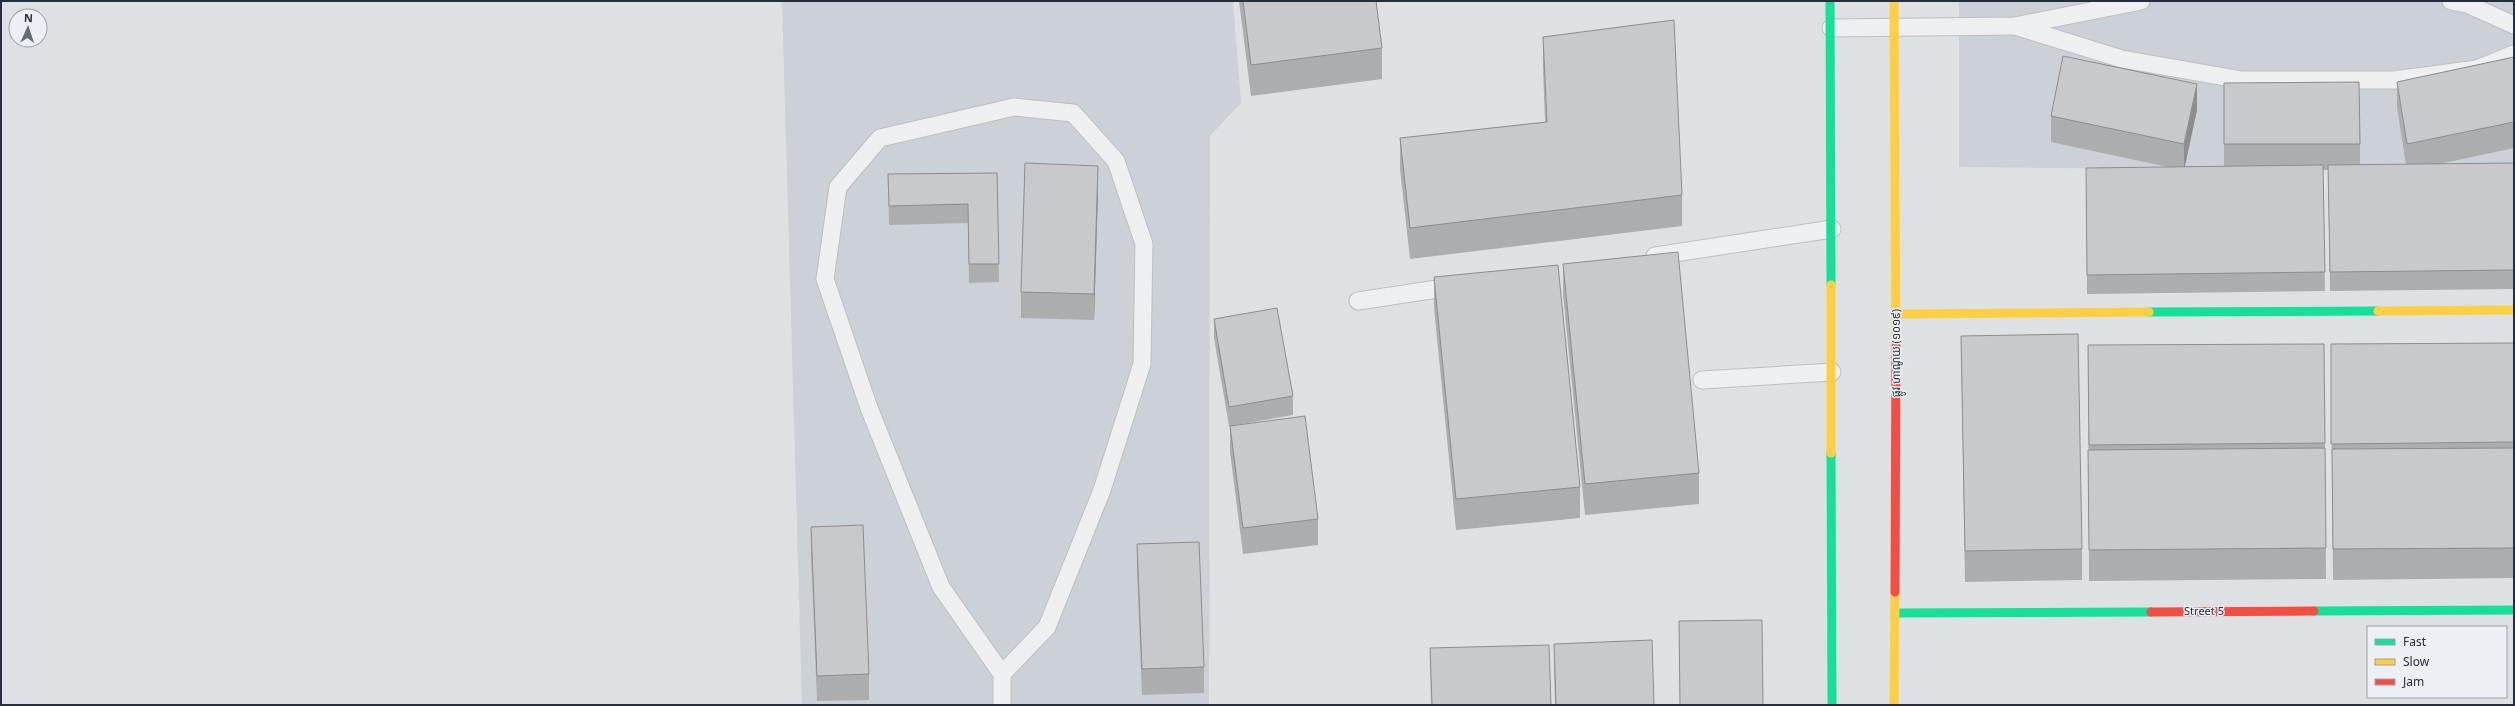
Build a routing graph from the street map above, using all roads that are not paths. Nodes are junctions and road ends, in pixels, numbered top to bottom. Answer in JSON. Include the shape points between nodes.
{"nodes":[{"id":1,"x":1830,"y":1,"type":"edge"},
{"id":2,"x":1894,"y":1,"type":"edge"},
{"id":3,"x":2141,"y":1,"type":"edge"},
{"id":4,"x":2451,"y":1,"type":"edge"},
{"id":5,"x":2514,"y":25,"type":"edge"},
{"id":6,"x":2015,"y":26,"type":"junction"},
{"id":7,"x":1830,"y":28,"type":"junction"},
{"id":8,"x":1894,"y":29,"type":"junction"},
{"id":9,"x":2514,"y":54,"type":"edge"},
{"id":10,"x":1832,"y":229,"type":"junction"},
{"id":11,"x":1643,"y":258,"type":"edge"},
{"id":12,"x":1477,"y":283,"type":"edge"},
{"id":13,"x":1358,"y":301,"type":"dead end"},
{"id":14,"x":2514,"y":310,"type":"edge"},
{"id":15,"x":1896,"y":314,"type":"junction"},
{"id":16,"x":1832,"y":372,"type":"junction"},
{"id":17,"x":1702,"y":380,"type":"dead end"},
{"id":18,"x":2514,"y":610,"type":"edge"},
{"id":19,"x":1895,"y":613,"type":"junction"},
{"id":20,"x":1002,"y":674,"type":"junction"},
{"id":21,"x":1002,"y":705,"type":"edge"},
{"id":22,"x":1832,"y":705,"type":"edge"},
{"id":23,"x":1894,"y":705,"type":"edge"}],
"edges":[{"from":1,"to":7,"type":"main road"},
{"from":2,"to":8,"type":"main road","name":"ផ្លូវ ហាណូយ (១០១៩)"},
{"from":3,"to":6,"type":"lane"},
{"from":4,"to":5,"type":"lane","via":[[2467,4]]},
{"from":6,"to":8,"type":"lane"},
{"from":6,"to":9,"type":"lane","via":[[2122,59],[2242,80],[2394,80],[2476,68]]},
{"from":7,"to":8,"type":"lane"},
{"from":7,"to":10,"type":"main road"},
{"from":8,"to":15,"type":"main road","name":"ផ្លូវ ហាណូយ (១០១៩)"},
{"from":10,"to":11,"type":"lane"},
{"from":10,"to":16,"type":"main road"},
{"from":12,"to":13,"type":"lane"},
{"from":14,"to":15,"type":"main road"},
{"from":15,"to":19,"type":"main road","name":"ផ្លូវ ហាណូយ (១០១៩)"},
{"from":16,"to":17,"type":"lane"},
{"from":16,"to":22,"type":"main road"},
{"from":18,"to":19,"type":"main road","name":"Street 5"},
{"from":19,"to":23,"type":"main road","name":"ផ្លូវ ហាណូយ (១០១៩)"},
{"from":20,"to":20,"type":"lane","via":[[942,587],[869,408],[825,279],[838,187],[880,138],[1014,107],[1073,113],[1116,161],[1144,244],[1142,364],[1102,490],[1047,627]]},
{"from":20,"to":21,"type":"lane"}]}
